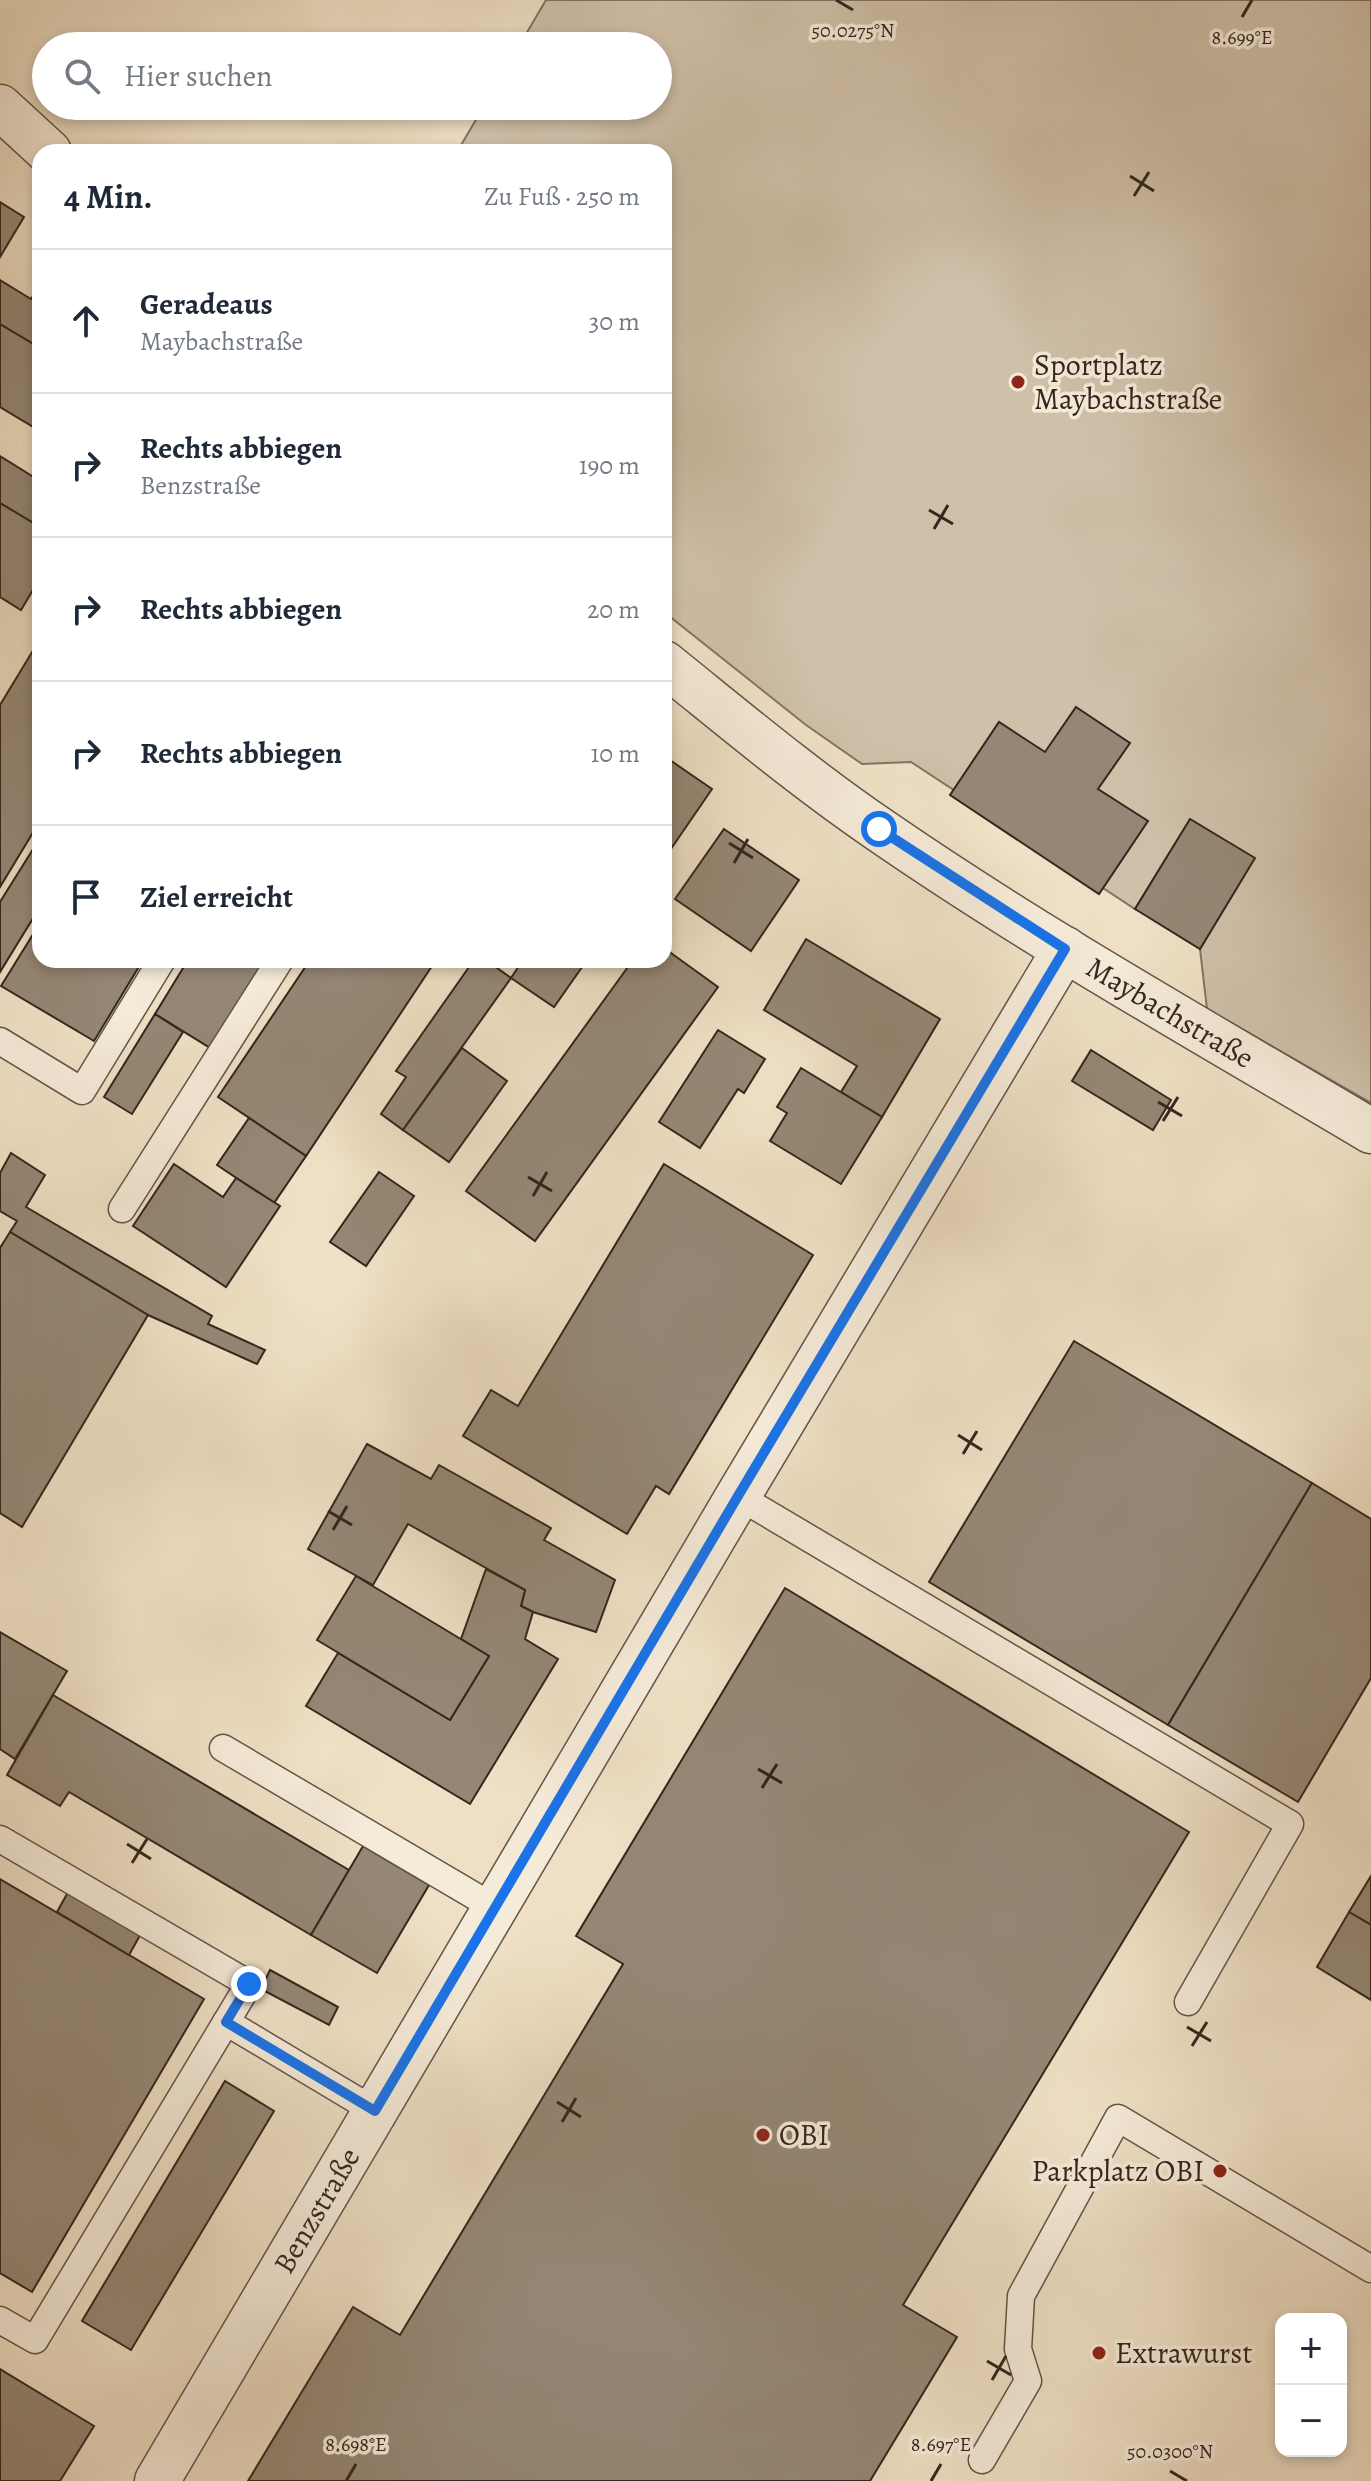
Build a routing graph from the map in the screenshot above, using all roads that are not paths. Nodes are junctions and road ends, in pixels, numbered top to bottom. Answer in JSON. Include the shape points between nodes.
{"nodes":[{"id":1,"x":0,"y":107,"type":"edge"},
{"id":2,"x":40,"y":144,"type":"edge"},
{"id":3,"x":672,"y":669,"type":"edge"},
{"id":4,"x":1065,"y":949,"type":"junction"},
{"id":5,"x":157,"y":968,"type":"edge"},
{"id":6,"x":275,"y":968,"type":"edge"},
{"id":7,"x":0,"y":1041,"type":"edge"},
{"id":8,"x":1371,"y":1131,"type":"edge"},
{"id":9,"x":122,"y":1209,"type":"dead end"},
{"id":10,"x":738,"y":1496,"type":"junction"},
{"id":11,"x":223,"y":1748,"type":"dead end"},
{"id":12,"x":0,"y":1839,"type":"edge"},
{"id":13,"x":495,"y":1908,"type":"junction"},
{"id":14,"x":1188,"y":2002,"type":"dead end"},
{"id":15,"x":226,"y":2022,"type":"junction"},
{"id":16,"x":375,"y":2111,"type":"junction"},
{"id":17,"x":1371,"y":2269,"type":"edge"},
{"id":18,"x":0,"y":2320,"type":"edge"},
{"id":19,"x":982,"y":2460,"type":"dead end"},
{"id":20,"x":157,"y":2481,"type":"edge"}],
"edges":[{"from":1,"to":2,"type":"street"},
{"from":3,"to":4,"type":"street","name":"Maybachstraße","via":[[879,829]]},
{"from":4,"to":8,"type":"street","name":"Maybachstraße"},
{"from":4,"to":10,"type":"street","name":"Benzstraße"},
{"from":5,"to":7,"type":"lane","via":[[82,1091]]},
{"from":6,"to":9,"type":"lane"},
{"from":10,"to":13,"type":"street","name":"Benzstraße"},
{"from":10,"to":14,"type":"lane","via":[[1290,1824]]},
{"from":11,"to":13,"type":"lane"},
{"from":12,"to":15,"type":"lane","via":[[249,1984]]},
{"from":13,"to":16,"type":"street","name":"Benzstraße"},
{"from":15,"to":16,"type":"lane"},
{"from":15,"to":18,"type":"lane","via":[[35,2340]]},
{"from":16,"to":20,"type":"street","name":"Benzstraße"},
{"from":17,"to":19,"type":"lane","via":[[1118,2118],[1021,2296],[1018,2349],[1028,2381]]}]}
